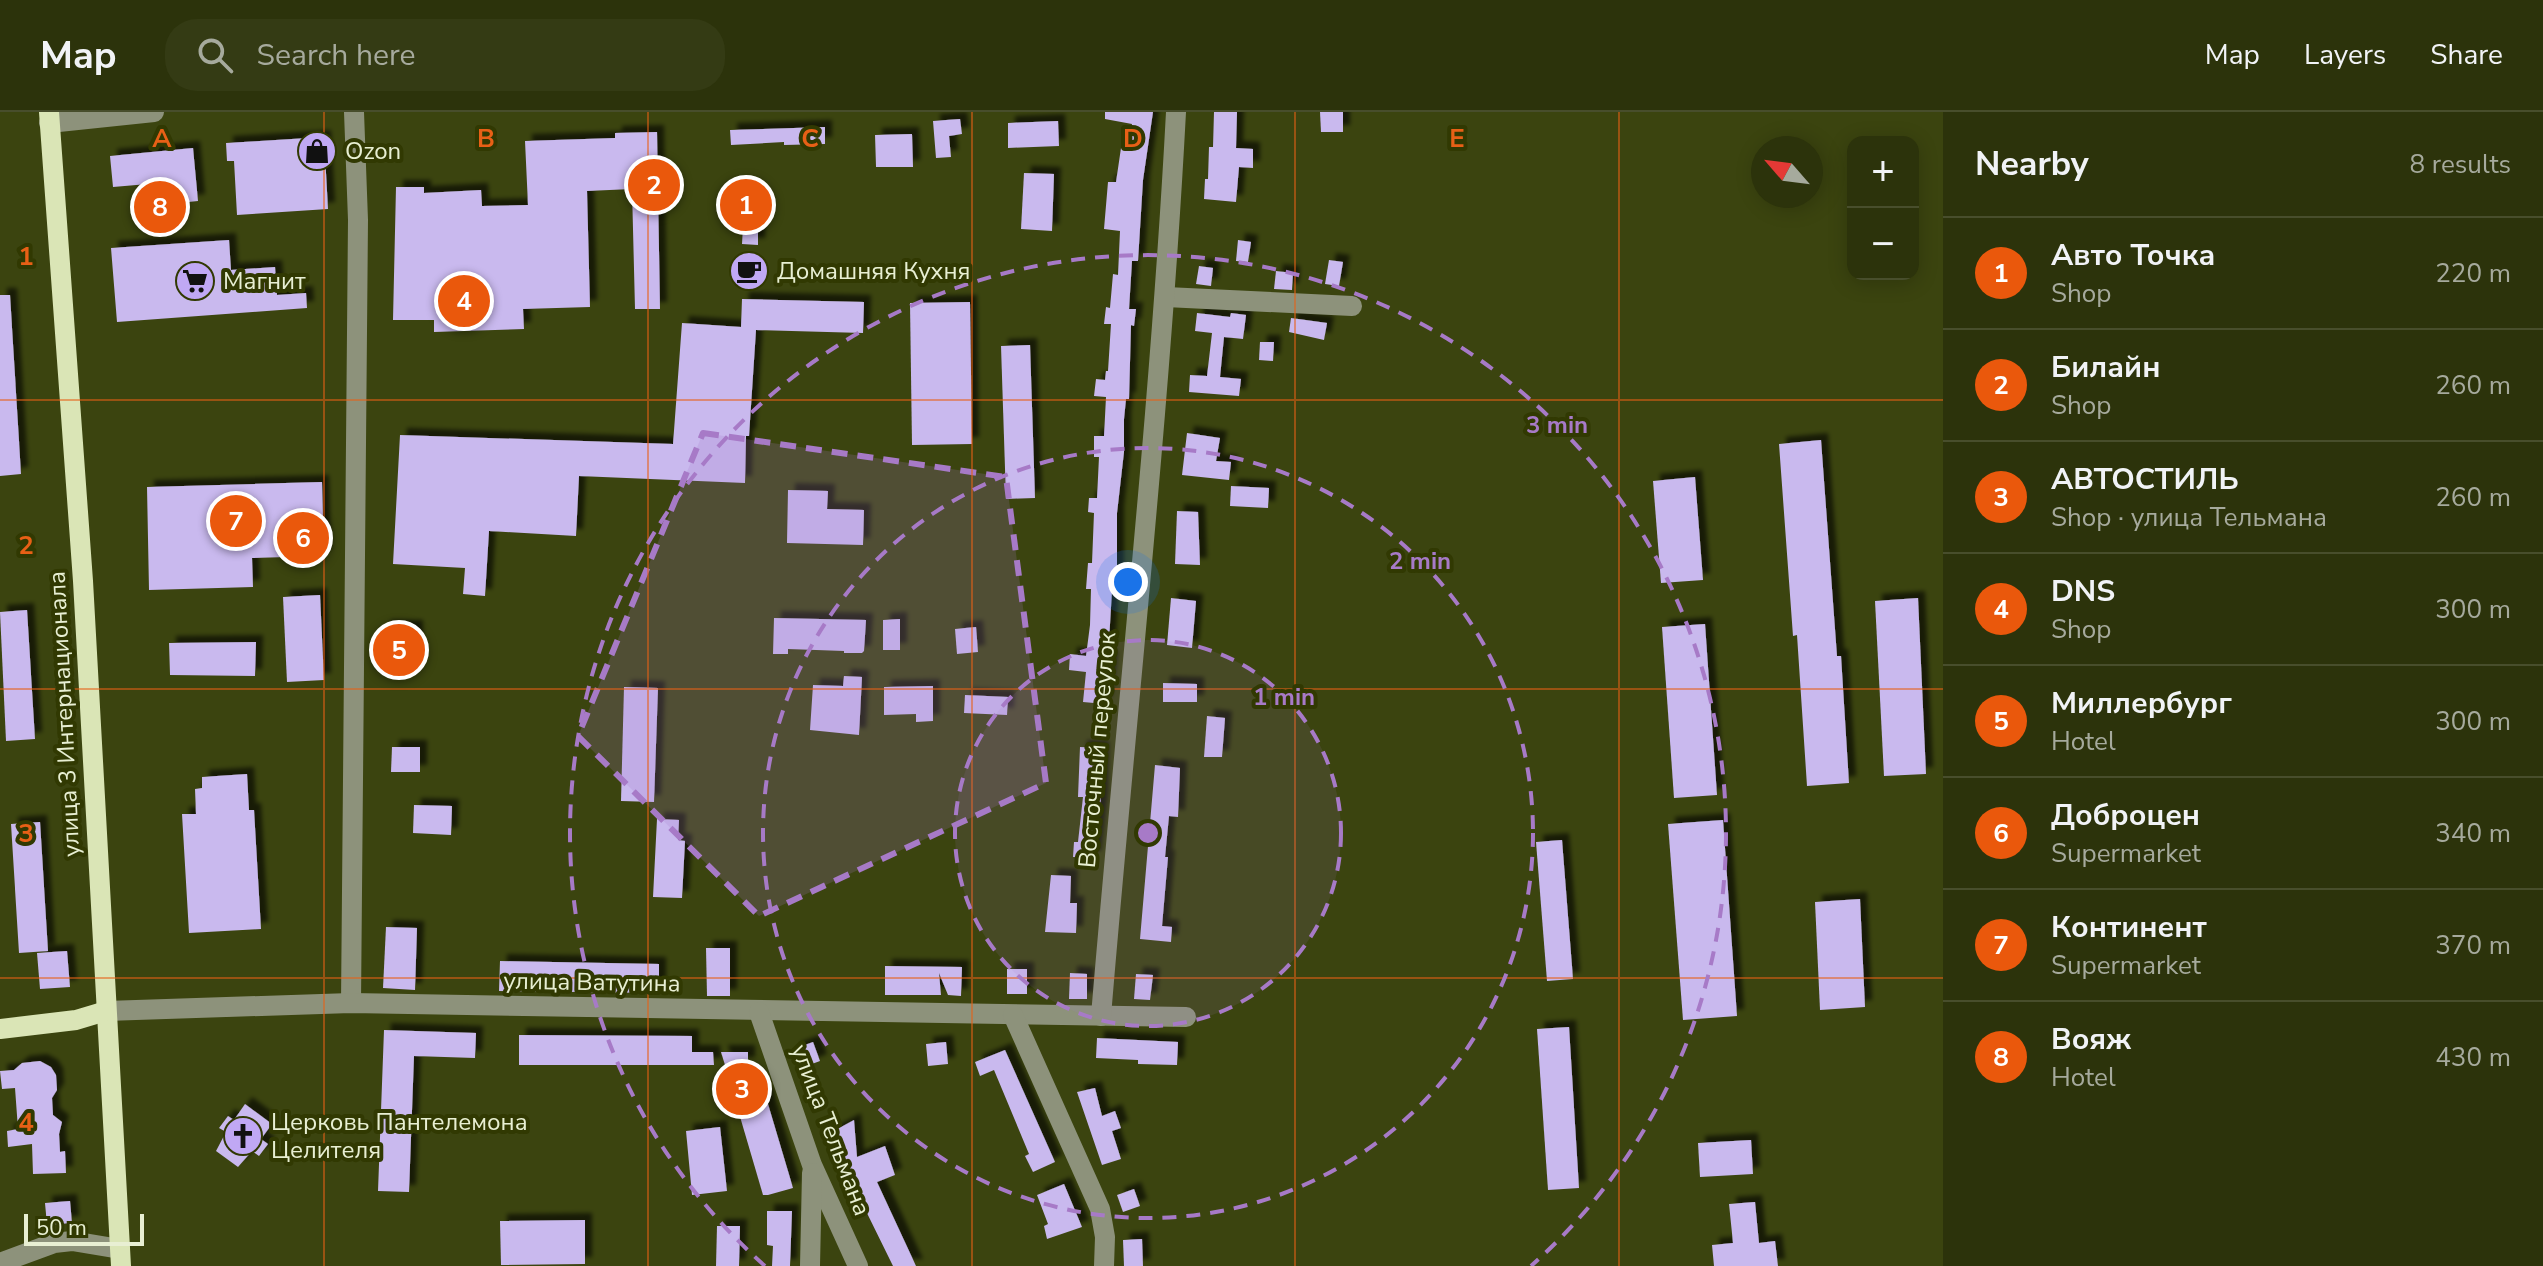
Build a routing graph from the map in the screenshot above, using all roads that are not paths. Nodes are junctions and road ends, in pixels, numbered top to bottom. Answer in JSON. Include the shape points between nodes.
{"nodes":[{"id":1,"x":154,"y":112,"type":"edge"},
{"id":2,"x":354,"y":112,"type":"edge"},
{"id":3,"x":1176,"y":112,"type":"edge"},
{"id":4,"x":49,"y":118,"type":"edge"},
{"id":5,"x":1166,"y":297,"type":"junction"},
{"id":6,"x":1352,"y":306,"type":"dead end"},
{"id":7,"x":351,"y":1003,"type":"junction"},
{"id":8,"x":106,"y":1011,"type":"junction"},
{"id":9,"x":759,"y":1012,"type":"junction"},
{"id":10,"x":1013,"y":1015,"type":"junction"},
{"id":11,"x":1101,"y":1016,"type":"junction"},
{"id":12,"x":1186,"y":1017,"type":"dead end"},
{"id":13,"x":0,"y":1029,"type":"edge"},
{"id":14,"x":812,"y":1165,"type":"junction"},
{"id":15,"x":121,"y":1258,"type":"edge"},
{"id":16,"x":0,"y":1263,"type":"edge"},
{"id":17,"x":810,"y":1266,"type":"edge"},
{"id":18,"x":858,"y":1266,"type":"edge"},
{"id":19,"x":1104,"y":1266,"type":"edge"}],
"edges":[{"from":1,"to":4,"type":"street"},
{"from":2,"to":7,"type":"street","via":[[358,220]]},
{"from":3,"to":5,"type":"street","name":"Восточный переулок"},
{"from":4,"to":8,"type":"main road","name":"улица 3 Интернационала","via":[[83,581]]},
{"from":5,"to":6,"type":"street"},
{"from":5,"to":11,"type":"street","name":"Восточный переулок"},
{"from":7,"to":8,"type":"street","name":"улица Ватутина"},
{"from":7,"to":9,"type":"street","name":"улица Ватутина"},
{"from":8,"to":13,"type":"main road","name":"улица Ватутина"},
{"from":8,"to":15,"type":"main road","name":"улица 3 Интернационала"},
{"from":9,"to":10,"type":"street","name":"улица Ватутина"},
{"from":9,"to":14,"type":"street","name":"улица Тельмана"},
{"from":10,"to":11,"type":"street","name":"улица Ватутина"},
{"from":10,"to":19,"type":"street","via":[[1100,1209]]},
{"from":11,"to":12,"type":"street","name":"улица Ватутина"},
{"from":14,"to":17,"type":"street"},
{"from":14,"to":18,"type":"street","name":"улица Тельмана"},
{"from":15,"to":16,"type":"street","via":[[72,1241]]}]}
